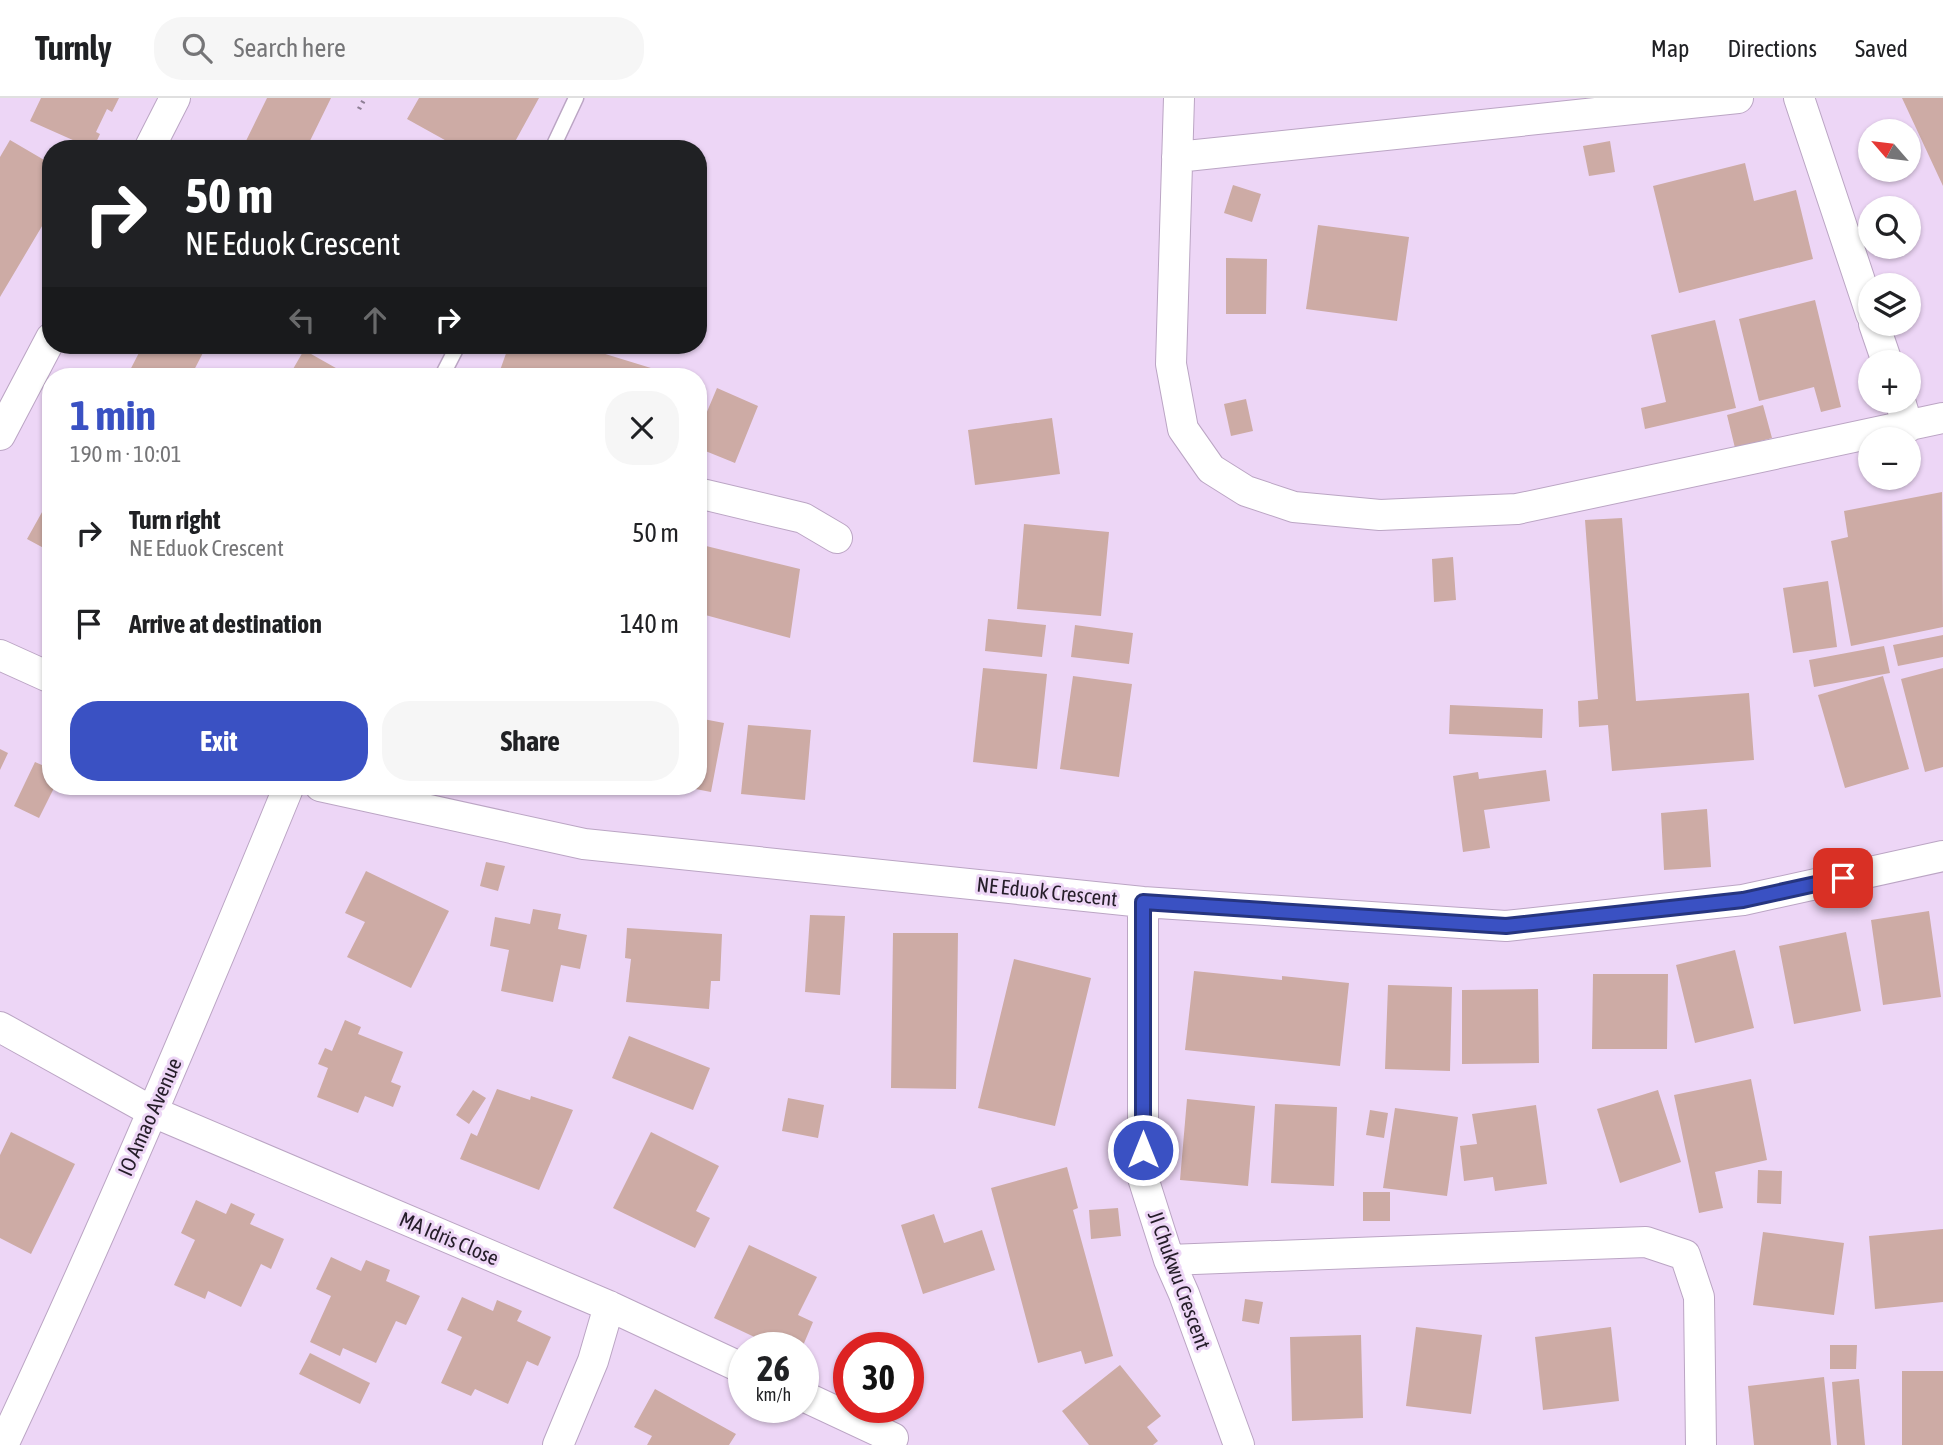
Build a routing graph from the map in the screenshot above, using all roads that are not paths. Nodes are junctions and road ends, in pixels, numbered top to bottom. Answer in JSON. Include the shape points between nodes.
{"nodes":[{"id":1,"x":175,"y":98,"type":"edge"},
{"id":2,"x":576,"y":98,"type":"edge"},
{"id":3,"x":1179,"y":98,"type":"edge"},
{"id":4,"x":1738,"y":98,"type":"edge"},
{"id":5,"x":1799,"y":98,"type":"edge"},
{"id":6,"x":154,"y":140,"type":"edge"},
{"id":7,"x":556,"y":140,"type":"edge"},
{"id":8,"x":1177,"y":157,"type":"junction"},
{"id":9,"x":1858,"y":275,"type":"edge"},
{"id":10,"x":43,"y":354,"type":"edge"},
{"id":11,"x":1904,"y":414,"type":"edge"},
{"id":12,"x":1943,"y":418,"type":"edge"},
{"id":13,"x":0,"y":435,"type":"edge"},
{"id":14,"x":707,"y":495,"type":"edge"},
{"id":15,"x":837,"y":538,"type":"dead end"},
{"id":16,"x":0,"y":654,"type":"edge"},
{"id":17,"x":42,"y":674,"type":"edge"},
{"id":18,"x":285,"y":795,"type":"edge"},
{"id":19,"x":361,"y":795,"type":"edge"},
{"id":20,"x":1943,"y":856,"type":"edge"},
{"id":21,"x":1143,"y":902,"type":"junction"},
{"id":22,"x":0,"y":1027,"type":"edge"},
{"id":23,"x":153,"y":1112,"type":"junction"},
{"id":24,"x":1169,"y":1260,"type":"junction"},
{"id":25,"x":609,"y":1306,"type":"junction"},
{"id":26,"x":728,"y":1362,"type":"edge"},
{"id":27,"x":819,"y":1403,"type":"edge"},
{"id":28,"x":894,"y":1438,"type":"dead end"},
{"id":29,"x":3,"y":1445,"type":"edge"},
{"id":30,"x":558,"y":1445,"type":"edge"},
{"id":31,"x":1239,"y":1445,"type":"edge"},
{"id":32,"x":1701,"y":1445,"type":"edge"}],
"edges":[{"from":1,"to":6,"type":"street"},
{"from":2,"to":7,"type":"lane"},
{"from":3,"to":8,"type":"street"},
{"from":4,"to":8,"type":"street"},
{"from":5,"to":9,"type":"street"},
{"from":8,"to":11,"type":"street","via":[[1171,364],[1183,429],[1211,469],[1246,491],[1294,507],[1380,515],[1517,509]]},
{"from":10,"to":13,"type":"street"},
{"from":11,"to":12,"type":"street"},
{"from":14,"to":15,"type":"street","via":[[803,518]]},
{"from":16,"to":17,"type":"street"},
{"from":18,"to":23,"type":"street","name":"IO Amao Avenue"},
{"from":19,"to":21,"type":"street","name":"NE Eduok Crescent","via":[[584,844]]},
{"from":20,"to":21,"type":"street","name":"NE Eduok Crescent","via":[[1743,900],[1506,926]]},
{"from":21,"to":24,"type":"street","name":"JI Chukwu Crescent","via":[[1143,1178]]},
{"from":22,"to":23,"type":"street","name":"MA Idris Close"},
{"from":23,"to":25,"type":"street","name":"MA Idris Close"},
{"from":23,"to":29,"type":"street","name":"IO Amao Avenue"},
{"from":24,"to":31,"type":"street","name":"JI Chukwu Crescent"},
{"from":24,"to":32,"type":"street","via":[[1646,1242],[1685,1255],[1699,1297]]},
{"from":25,"to":26,"type":"street","name":"MA Idris Close"},
{"from":25,"to":30,"type":"street","via":[[593,1362]]},
{"from":27,"to":28,"type":"street"}]}
